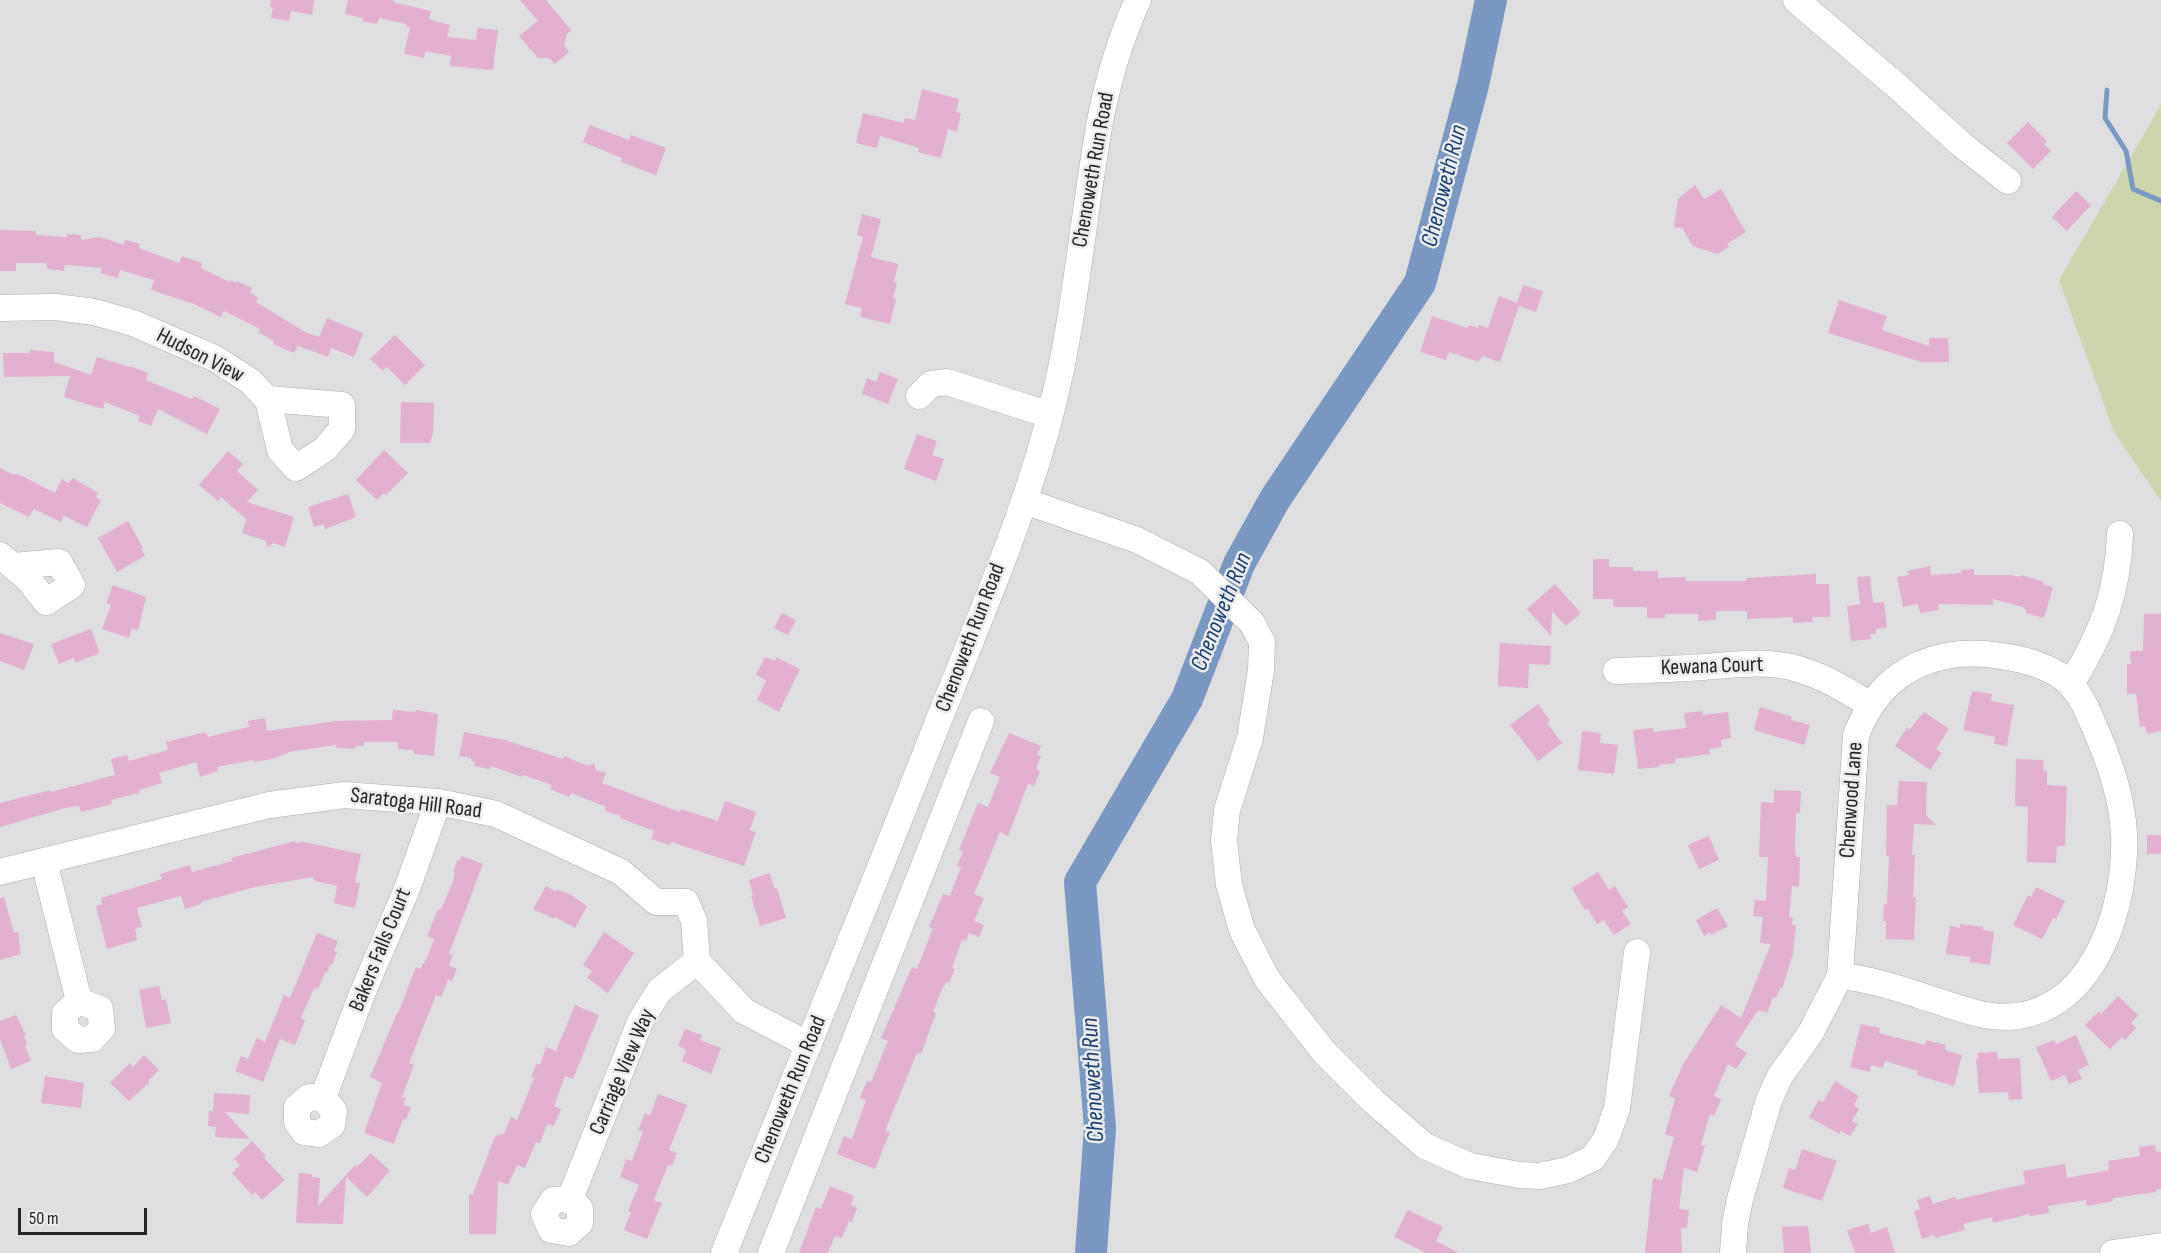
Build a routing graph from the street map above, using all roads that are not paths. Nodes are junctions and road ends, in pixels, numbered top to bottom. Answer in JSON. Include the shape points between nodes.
{"nodes":[{"id":1,"x":1138,"y":0,"type":"edge"},
{"id":2,"x":1796,"y":0,"type":"edge"},
{"id":3,"x":2008,"y":181,"type":"dead end"},
{"id":4,"x":0,"y":308,"type":"edge"},
{"id":5,"x":919,"y":396,"type":"dead end"},
{"id":6,"x":268,"y":399,"type":"dead end"},
{"id":7,"x":1050,"y":415,"type":"junction"},
{"id":8,"x":1024,"y":501,"type":"junction"},
{"id":9,"x":2120,"y":534,"type":"dead end"},
{"id":10,"x":1616,"y":671,"type":"dead end"},
{"id":11,"x":2067,"y":681,"type":"junction"},
{"id":12,"x":1870,"y":705,"type":"junction"},
{"id":13,"x":981,"y":721,"type":"dead end"},
{"id":14,"x":438,"y":802,"type":"junction"},
{"id":15,"x":883,"y":861,"type":"junction"},
{"id":16,"x":44,"y":862,"type":"junction"},
{"id":17,"x":0,"y":872,"type":"edge"},
{"id":18,"x":920,"y":876,"type":"junction"},
{"id":19,"x":1637,"y":952,"type":"dead end"},
{"id":20,"x":697,"y":961,"type":"junction"},
{"id":21,"x":1840,"y":976,"type":"junction"},
{"id":22,"x":79,"y":1001,"type":"dead end"},
{"id":23,"x":809,"y":1045,"type":"junction"},
{"id":24,"x":323,"y":1098,"type":"dead end"},
{"id":25,"x":570,"y":1199,"type":"dead end"},
{"id":26,"x":2161,"y":1246,"type":"edge"},
{"id":27,"x":724,"y":1253,"type":"edge"},
{"id":28,"x":771,"y":1253,"type":"edge"},
{"id":29,"x":1733,"y":1253,"type":"edge"},
{"id":30,"x":2113,"y":1253,"type":"edge"}],
"edges":[{"from":1,"to":7,"type":"street","name":"Chenoweth Run Road","via":[[1106,92]]},
{"from":2,"to":3,"type":"street"},
{"from":4,"to":6,"type":"street","name":"Hudson View","via":[[56,307],[94,312],[134,323],[214,358],[250,381],[268,400],[280,450],[296,468],[325,449],[342,429],[342,405]]},
{"from":5,"to":7,"type":"street","via":[[931,384],[947,382]]},
{"from":7,"to":8,"type":"street","name":"Chenoweth Run Road"},
{"from":8,"to":15,"type":"street","name":"Chenoweth Run Road"},
{"from":8,"to":19,"type":"street","via":[[1137,540],[1200,572],[1252,623],[1262,642],[1261,670],[1250,738],[1227,810],[1224,841],[1228,885],[1242,930],[1267,978],[1324,1053],[1425,1146],[1470,1166],[1520,1175],[1540,1176],[1569,1170],[1593,1158],[1606,1139],[1617,1108]]},
{"from":9,"to":11,"type":"street","via":[[2119,565],[2103,625],[2074,679]]},
{"from":10,"to":12,"type":"street","name":"Kewana Court","via":[[1765,663],[1816,675]]},
{"from":11,"to":12,"type":"street","name":"Chenwood Lane","via":[[2040,666],[2015,659],[1959,654],[1938,657],[1901,674]]},
{"from":11,"to":21,"type":"street","name":"Chenwood Lane","via":[[2086,706],[2110,763],[2120,798],[2124,834],[2118,895],[2095,962],[2083,980],[2055,1003],[2037,1011],[1996,1016]]},
{"from":12,"to":21,"type":"street","name":"Chenwood Lane","via":[[1856,735]]},
{"from":13,"to":18,"type":"street"},
{"from":14,"to":16,"type":"street","name":"Saratoga Hill Road","via":[[345,795],[310,798]]},
{"from":14,"to":20,"type":"street","name":"Saratoga Hill Road","via":[[496,814],[550,837],[621,872],[656,902],[686,902],[694,921]]},
{"from":14,"to":24,"type":"street","name":"Bakers Falls Court"},
{"from":15,"to":18,"type":"street"},
{"from":15,"to":23,"type":"street","name":"Chenoweth Run Road"},
{"from":16,"to":17,"type":"street","name":"Saratoga Hill Road"},
{"from":16,"to":22,"type":"street"},
{"from":18,"to":28,"type":"street"},
{"from":20,"to":23,"type":"street","via":[[744,1011]]},
{"from":20,"to":25,"type":"street","name":"Carriage View Way","via":[[659,991],[640,1022]]},
{"from":21,"to":29,"type":"street","name":"Chenwood Lane","via":[[1769,1100],[1734,1224]]},
{"from":23,"to":27,"type":"street","name":"Chenoweth Run Road"},
{"from":26,"to":30,"type":"street"}]}
